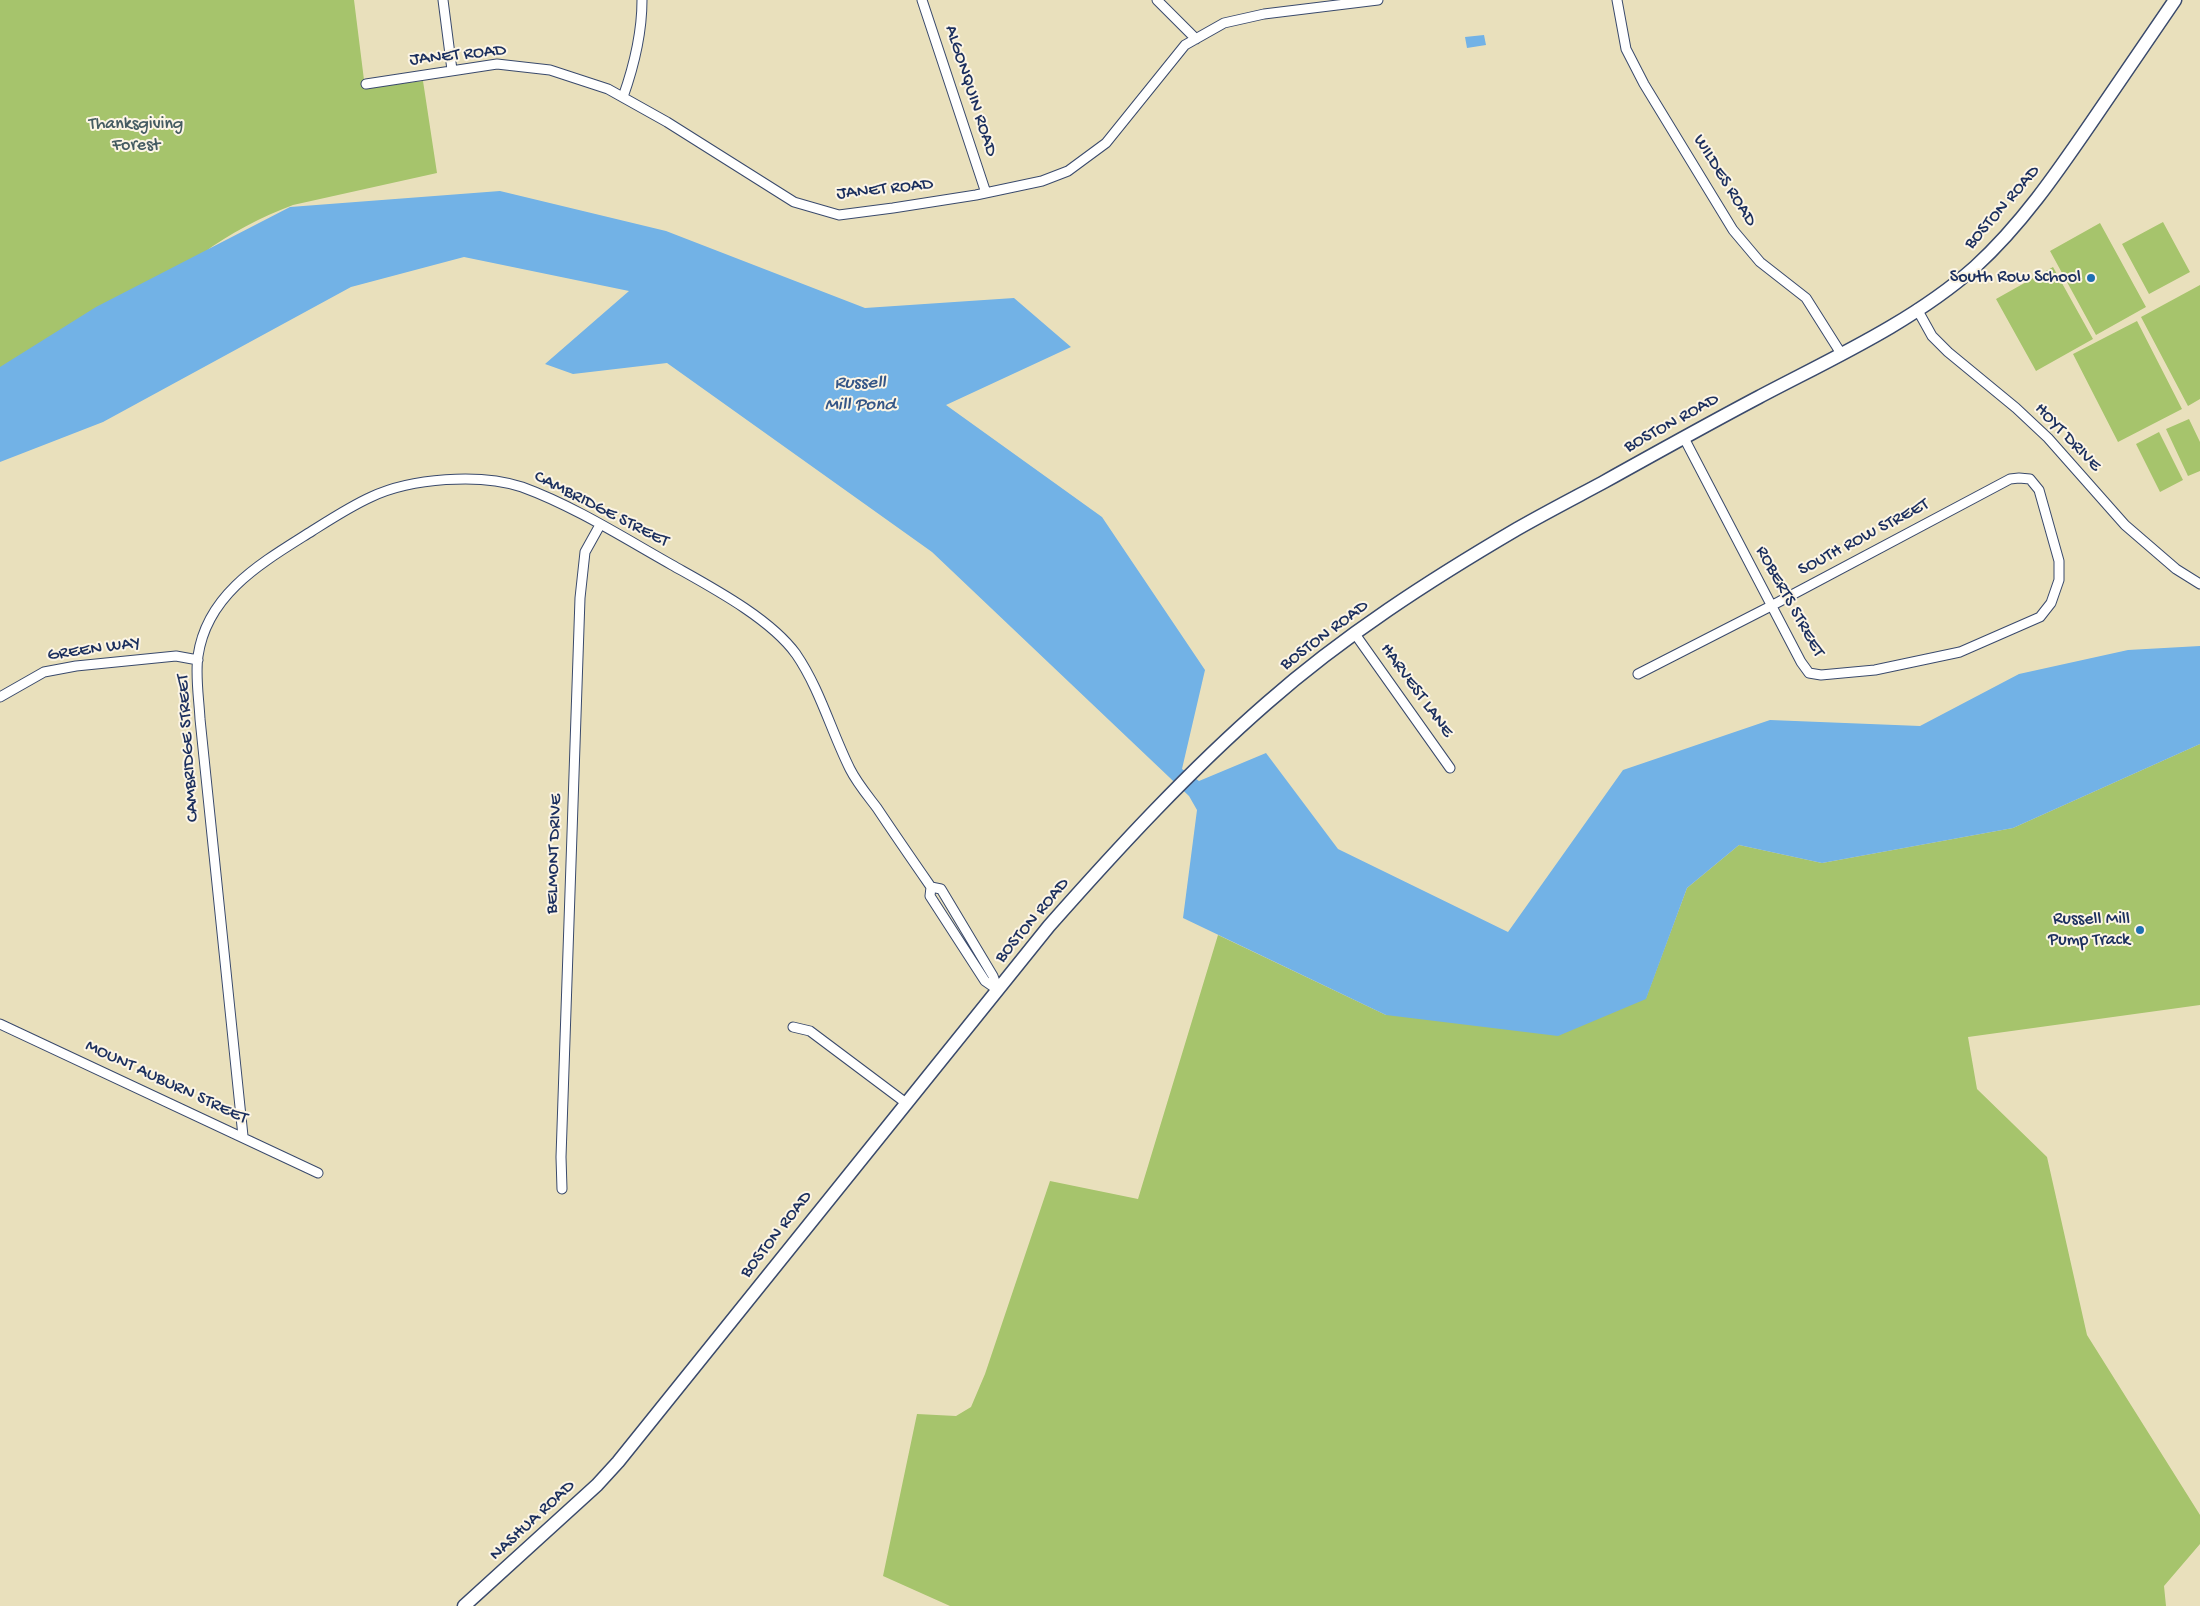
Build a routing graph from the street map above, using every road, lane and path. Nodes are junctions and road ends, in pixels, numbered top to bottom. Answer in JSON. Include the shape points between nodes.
{"nodes":[{"id":1,"x":443,"y":0,"type":"edge"},
{"id":2,"x":642,"y":0,"type":"edge"},
{"id":3,"x":922,"y":0,"type":"edge"},
{"id":4,"x":1157,"y":0,"type":"edge"},
{"id":5,"x":1378,"y":0,"type":"edge"},
{"id":6,"x":1617,"y":0,"type":"edge"},
{"id":7,"x":2175,"y":0,"type":"edge"},
{"id":8,"x":1196,"y":39,"type":"junction"},
{"id":9,"x":452,"y":70,"type":"junction"},
{"id":10,"x":366,"y":84,"type":"dead end"},
{"id":11,"x":623,"y":97,"type":"junction"},
{"id":12,"x":986,"y":192,"type":"junction"},
{"id":13,"x":1917,"y":309,"type":"junction"},
{"id":14,"x":1842,"y":355,"type":"junction"},
{"id":15,"x":1684,"y":438,"type":"junction"},
{"id":16,"x":2027,"y":479,"type":"joint"},
{"id":17,"x":600,"y":525,"type":"junction"},
{"id":18,"x":2200,"y":584,"type":"edge"},
{"id":19,"x":1772,"y":606,"type":"junction"},
{"id":20,"x":1355,"y":634,"type":"junction"},
{"id":21,"x":198,"y":660,"type":"junction"},
{"id":22,"x":1638,"y":674,"type":"dead end"},
{"id":23,"x":0,"y":697,"type":"edge"},
{"id":24,"x":1450,"y":768,"type":"dead end"},
{"id":25,"x":998,"y":990,"type":"junction"},
{"id":26,"x":0,"y":1024,"type":"edge"},
{"id":27,"x":793,"y":1027,"type":"dead end"},
{"id":28,"x":906,"y":1103,"type":"junction"},
{"id":29,"x":243,"y":1136,"type":"junction"},
{"id":30,"x":318,"y":1173,"type":"dead end"},
{"id":31,"x":562,"y":1189,"type":"dead end"},
{"id":32,"x":621,"y":1458,"type":"joint"},
{"id":33,"x":464,"y":1606,"type":"edge"}],
"edges":[{"from":1,"to":9,"type":"street"},
{"from":2,"to":11,"type":"street","via":[[633,68]]},
{"from":3,"to":12,"type":"street","name":"ALGONQUIN ROAD"},
{"from":4,"to":8,"type":"street"},
{"from":5,"to":8,"type":"street","name":"JANET ROAD","via":[[1224,23]]},
{"from":6,"to":14,"type":"street","name":"WILDES ROAD","via":[[1626,49],[1733,230],[1760,262],[1806,298]]},
{"from":7,"to":13,"type":"main road","name":"BOSTON ROAD","via":[[2023,217],[1971,270]]},
{"from":8,"to":12,"type":"street","name":"JANET ROAD","via":[[1185,45],[1106,143],[1068,171],[1042,181]]},
{"from":9,"to":10,"type":"street","name":"JANET ROAD"},
{"from":9,"to":11,"type":"street","name":"JANET ROAD","via":[[497,64],[550,70]]},
{"from":11,"to":12,"type":"street","name":"JANET ROAD","via":[[794,202],[839,215]]},
{"from":13,"to":14,"type":"main road","name":"BOSTON ROAD"},
{"from":13,"to":18,"type":"street","name":"HOYT DRIVE","via":[[1932,336],[2048,438],[2125,525],[2176,569]]},
{"from":14,"to":15,"type":"main road","name":"BOSTON ROAD"},
{"from":15,"to":19,"type":"street","name":"ROBERTS STREET"},
{"from":15,"to":20,"type":"main road","name":"BOSTON ROAD","via":[[1520,527],[1458,564]]},
{"from":16,"to":19,"type":"street","name":"SOUTH ROW STREET","via":[[2010,479]]},
{"from":16,"to":19,"type":"street","name":"ROBERTS STREET","via":[[2040,490],[2059,561],[2059,580],[2051,603],[2040,617],[1960,652],[1875,670],[1821,675],[1810,672],[1801,662]]},
{"from":17,"to":21,"type":"street","name":"CAMBRIDGE STREET","via":[[520,487],[481,480],[408,484],[372,496],[266,560],[231,588],[210,618]]},
{"from":17,"to":25,"type":"street","name":"CAMBRIDGE STREET","via":[[708,586],[765,623],[795,653],[810,678],[851,771],[931,887],[930,896],[966,954],[985,981]]},
{"from":17,"to":31,"type":"street","name":"BELMONT DRIVE","via":[[585,552],[580,598]]},
{"from":19,"to":22,"type":"street","name":"SOUTH ROW STREET"},
{"from":20,"to":24,"type":"street","name":"HARVEST LANE"},
{"from":20,"to":25,"type":"main road","name":"BOSTON ROAD","via":[[1268,702],[1178,787],[1049,926]]},
{"from":21,"to":23,"type":"street","name":"GREEN WAY","via":[[176,656],[44,672]]},
{"from":21,"to":29,"type":"street","name":"CAMBRIDGE STREET","via":[[200,719]]},
{"from":25,"to":28,"type":"main road","name":"BOSTON ROAD"},
{"from":26,"to":29,"type":"street","name":"MOUNT AUBURN STREET"},
{"from":27,"to":28,"type":"street","via":[[810,1031]]},
{"from":28,"to":32,"type":"main road","name":"BOSTON ROAD"},
{"from":29,"to":30,"type":"street","name":"MOUNT AUBURN STREET"},
{"from":32,"to":33,"type":"main road","name":"NASHUA ROAD","via":[[597,1485]]}]}
